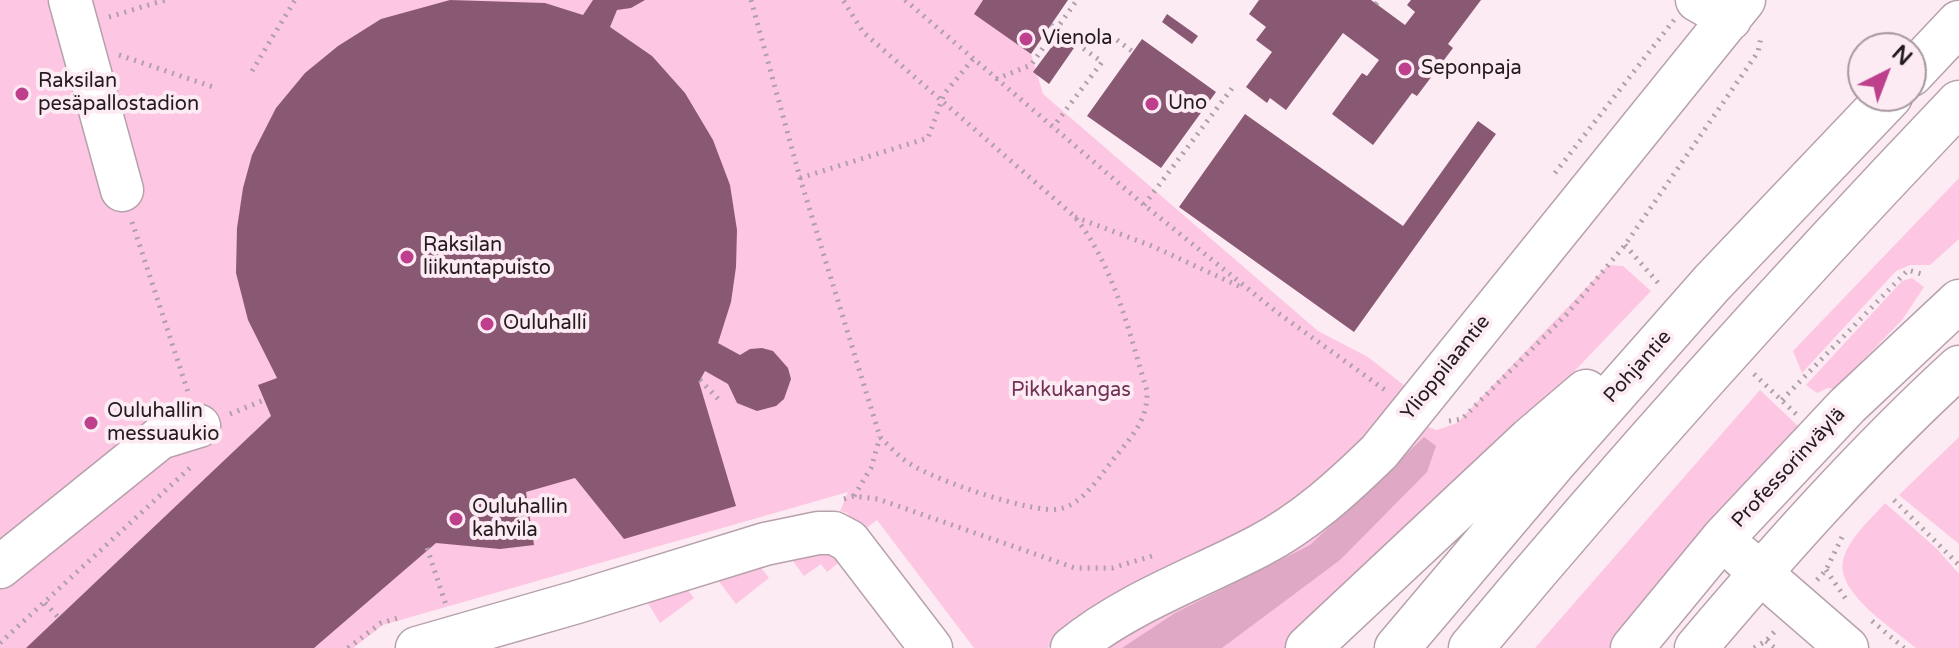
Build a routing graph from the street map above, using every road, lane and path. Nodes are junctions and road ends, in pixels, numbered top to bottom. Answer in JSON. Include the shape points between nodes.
{"nodes":[{"id":1,"x":165,"y":0,"type":"edge"},
{"id":2,"x":295,"y":0,"type":"edge"},
{"id":3,"x":751,"y":0,"type":"edge"},
{"id":4,"x":843,"y":0,"type":"edge"},
{"id":5,"x":905,"y":0,"type":"edge"},
{"id":6,"x":1077,"y":0,"type":"edge"},
{"id":7,"x":1718,"y":7,"type":"edge"},
{"id":8,"x":76,"y":22,"type":"edge"},
{"id":9,"x":1959,"y":23,"type":"edge"},
{"id":10,"x":1054,"y":27,"type":"junction"},
{"id":11,"x":1117,"y":40,"type":"dead end"},
{"id":12,"x":1133,"y":52,"type":"dead end"},
{"id":13,"x":1927,"y":57,"type":"edge"},
{"id":14,"x":973,"y":59,"type":"junction"},
{"id":15,"x":252,"y":71,"type":"dead end"},
{"id":16,"x":996,"y":79,"type":"junction"},
{"id":17,"x":1233,"y":87,"type":"dead end"},
{"id":18,"x":216,"y":88,"type":"dead end"},
{"id":19,"x":941,"y":101,"type":"junction"},
{"id":20,"x":1959,"y":103,"type":"edge"},
{"id":21,"x":1875,"y":112,"type":"edge"},
{"id":22,"x":1053,"y":127,"type":"junction"},
{"id":23,"x":800,"y":178,"type":"junction"},
{"id":24,"x":1548,"y":183,"type":"dead end"},
{"id":25,"x":122,"y":190,"type":"joint"},
{"id":26,"x":1144,"y":205,"type":"junction"},
{"id":27,"x":1074,"y":216,"type":"junction"},
{"id":28,"x":1625,"y":245,"type":"junction"},
{"id":29,"x":1925,"y":275,"type":"dead end"},
{"id":30,"x":1712,"y":283,"type":"junction"},
{"id":31,"x":1660,"y":285,"type":"dead end"},
{"id":32,"x":1252,"y":292,"type":"junction"},
{"id":33,"x":1959,"y":301,"type":"edge"},
{"id":34,"x":1959,"y":367,"type":"edge"},
{"id":35,"x":1750,"y":371,"type":"dead end"},
{"id":36,"x":700,"y":380,"type":"dead end"},
{"id":37,"x":1392,"y":394,"type":"junction"},
{"id":38,"x":1782,"y":400,"type":"junction"},
{"id":39,"x":722,"y":403,"type":"dead end"},
{"id":40,"x":1802,"y":420,"type":"dead end"},
{"id":41,"x":199,"y":426,"type":"junction"},
{"id":42,"x":880,"y":437,"type":"junction"},
{"id":43,"x":854,"y":496,"type":"junction"},
{"id":44,"x":841,"y":500,"type":"dead end"},
{"id":45,"x":1894,"y":500,"type":"dead end"},
{"id":46,"x":1843,"y":535,"type":"dead end"},
{"id":47,"x":1722,"y":539,"type":"junction"},
{"id":48,"x":427,"y":548,"type":"dead end"},
{"id":49,"x":1160,"y":553,"type":"dead end"},
{"id":50,"x":1959,"y":565,"type":"edge"},
{"id":51,"x":0,"y":567,"type":"edge"},
{"id":52,"x":1826,"y":570,"type":"junction"},
{"id":53,"x":1761,"y":573,"type":"junction"},
{"id":54,"x":45,"y":603,"type":"junction"},
{"id":55,"x":1798,"y":605,"type":"junction"},
{"id":56,"x":1858,"y":609,"type":"dead end"},
{"id":57,"x":58,"y":617,"type":"dead end"},
{"id":58,"x":1858,"y":633,"type":"edge"},
{"id":59,"x":1766,"y":641,"type":"junction"},
{"id":60,"x":437,"y":642,"type":"edge"},
{"id":61,"x":0,"y":643,"type":"edge"},
{"id":62,"x":931,"y":648,"type":"edge"},
{"id":63,"x":1072,"y":648,"type":"edge"},
{"id":64,"x":1308,"y":648,"type":"edge"},
{"id":65,"x":1397,"y":648,"type":"edge"},
{"id":66,"x":1471,"y":648,"type":"edge"},
{"id":67,"x":1632,"y":648,"type":"edge"},
{"id":68,"x":1696,"y":648,"type":"edge"},
{"id":69,"x":1754,"y":648,"type":"edge"},
{"id":70,"x":1775,"y":648,"type":"edge"},
{"id":71,"x":1904,"y":648,"type":"edge"}],
"edges":[{"from":1,"to":8,"type":"path"},
{"from":2,"to":15,"type":"path"},
{"from":3,"to":23,"type":"path"},
{"from":4,"to":19,"type":"path","via":[[863,32]]},
{"from":5,"to":14,"type":"path"},
{"from":6,"to":10,"type":"path"},
{"from":7,"to":24,"type":"path"},
{"from":7,"to":28,"type":"path","via":[[1764,14],[1758,52]]},
{"from":7,"to":37,"type":"street","name":"Ylioppilaantie"},
{"from":8,"to":18,"type":"path"},
{"from":8,"to":25,"type":"street"},
{"from":9,"to":13,"type":"highway"},
{"from":10,"to":16,"type":"path","via":[[1031,65]]},
{"from":10,"to":22,"type":"path","via":[[1102,62]]},
{"from":11,"to":12,"type":"path"},
{"from":14,"to":16,"type":"path"},
{"from":14,"to":19,"type":"path"},
{"from":16,"to":22,"type":"path"},
{"from":17,"to":26,"type":"path"},
{"from":19,"to":23,"type":"path","via":[[928,138]]},
{"from":19,"to":27,"type":"path"},
{"from":20,"to":66,"type":"highway","via":[[1596,498]]},
{"from":21,"to":30,"type":"highway","name":"Pohjantie"},
{"from":22,"to":26,"type":"path"},
{"from":23,"to":42,"type":"path"},
{"from":25,"to":41,"type":"path"},
{"from":26,"to":32,"type":"path"},
{"from":27,"to":32,"type":"path"},
{"from":27,"to":42,"type":"path","via":[[1118,297],[1148,406],[1137,431],[1087,491],[1060,509],[1023,507],[913,466]]},
{"from":28,"to":31,"type":"path"},
{"from":28,"to":37,"type":"path","via":[[1567,314],[1462,419],[1437,423]]},
{"from":29,"to":38,"type":"path","via":[[1908,270]]},
{"from":30,"to":64,"type":"highway","via":[[1531,439]]},
{"from":30,"to":65,"type":"highway","name":"Pohjantie"},
{"from":32,"to":37,"type":"path"},
{"from":33,"to":47,"type":"street","name":"Professorinväylä","via":[[1847,406]]},
{"from":34,"to":53,"type":"street","via":[[1915,407]]},
{"from":35,"to":38,"type":"path"},
{"from":36,"to":39,"type":"path"},
{"from":37,"to":63,"type":"street","name":"Ylioppilaantie","via":[[1379,452],[1332,497],[1300,522],[1099,626]]},
{"from":38,"to":40,"type":"path"},
{"from":41,"to":51,"type":"street","via":[[160,438]]},
{"from":41,"to":54,"type":"path","via":[[206,453]]},
{"from":42,"to":43,"type":"path","via":[[871,468]]},
{"from":43,"to":44,"type":"path"},
{"from":43,"to":49,"type":"path","via":[[878,499],[1075,568],[1112,568]]},
{"from":45,"to":50,"type":"path"},
{"from":46,"to":52,"type":"path"},
{"from":47,"to":53,"type":"street"},
{"from":47,"to":67,"type":"street","name":"Professorinväylä"},
{"from":48,"to":60,"type":"path"},
{"from":52,"to":55,"type":"path"},
{"from":52,"to":56,"type":"path"},
{"from":53,"to":55,"type":"street"},
{"from":53,"to":68,"type":"street"},
{"from":54,"to":57,"type":"path"},
{"from":54,"to":61,"type":"path"},
{"from":55,"to":58,"type":"street"},
{"from":55,"to":59,"type":"path"},
{"from":58,"to":71,"type":"path"},
{"from":59,"to":69,"type":"path"},
{"from":59,"to":70,"type":"path"},
{"from":60,"to":62,"type":"street","via":[[765,544],[834,533],[849,541]]}]}
